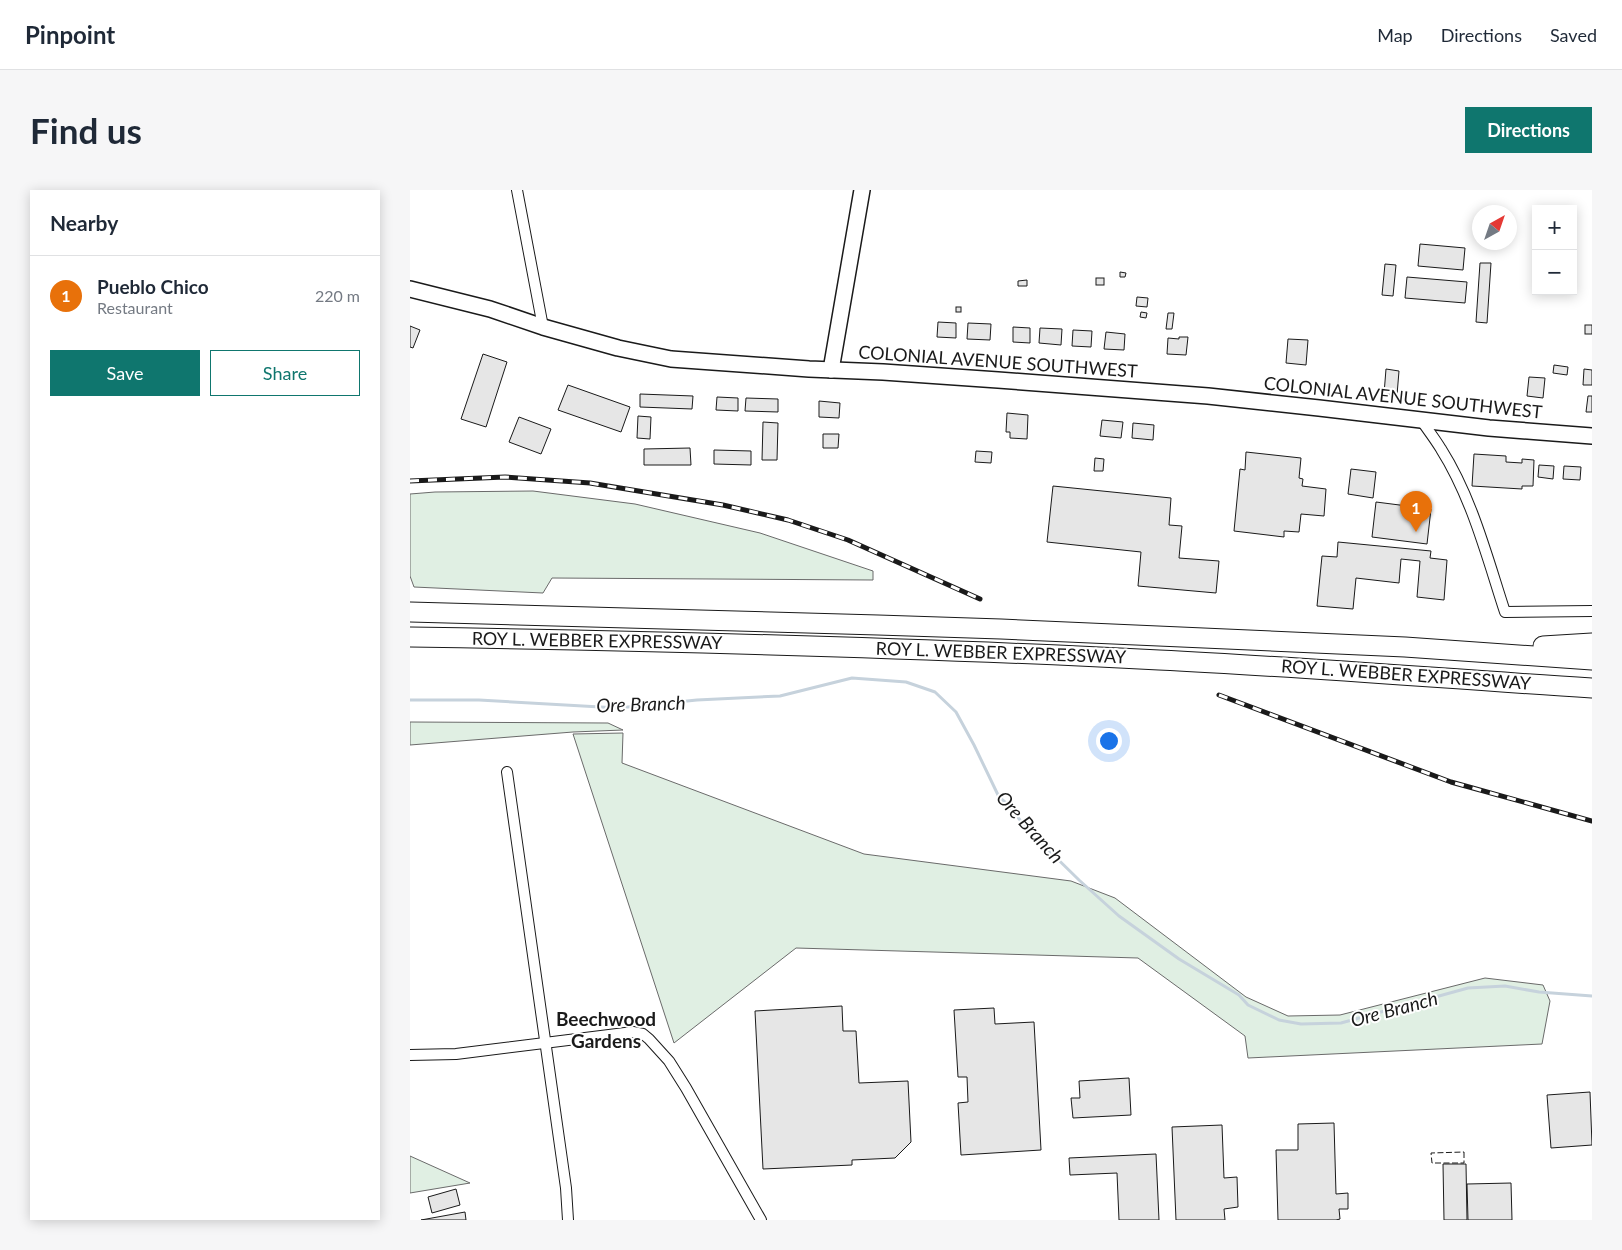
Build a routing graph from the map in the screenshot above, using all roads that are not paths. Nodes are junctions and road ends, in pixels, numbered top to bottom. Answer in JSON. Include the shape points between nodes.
{"nodes":[{"id":1,"x":517,"y":190,"type":"edge"},
{"id":2,"x":862,"y":190,"type":"edge"},
{"id":3,"x":410,"y":288,"type":"edge"},
{"id":4,"x":543,"y":327,"type":"junction"},
{"id":5,"x":831,"y":370,"type":"junction"},
{"id":6,"x":1422,"y":420,"type":"junction"},
{"id":7,"x":1592,"y":436,"type":"edge"},
{"id":8,"x":1592,"y":611,"type":"edge"},
{"id":9,"x":410,"y":612,"type":"edge"},
{"id":10,"x":410,"y":637,"type":"edge"},
{"id":11,"x":1592,"y":643,"type":"edge"},
{"id":12,"x":1405,"y":647,"type":"junction"},
{"id":13,"x":1592,"y":660,"type":"edge"},
{"id":14,"x":1592,"y":688,"type":"edge"},
{"id":15,"x":507,"y":772,"type":"dead end"},
{"id":16,"x":544,"y":1043,"type":"junction"},
{"id":17,"x":410,"y":1055,"type":"edge"},
{"id":18,"x":568,"y":1220,"type":"edge"},
{"id":19,"x":761,"y":1220,"type":"edge"}],
"edges":[{"from":1,"to":4,"type":"street"},
{"from":2,"to":5,"type":"main road"},
{"from":3,"to":4,"type":"main road","name":"COLONIAL AVENUE SOUTHWEST"},
{"from":4,"to":5,"type":"main road","name":"COLONIAL AVENUE SOUTHWEST","via":[[664,358]]},
{"from":5,"to":6,"type":"main road","name":"COLONIAL AVENUE SOUTHWEST","via":[[1208,396]]},
{"from":6,"to":7,"type":"main road","name":"COLONIAL AVENUE SOUTHWEST"},
{"from":6,"to":8,"type":"street","via":[[1460,484],[1482,539],[1505,612]]},
{"from":9,"to":12,"type":"highway","name":"ROY L. WEBBER EXPRESSWAY","via":[[878,625]]},
{"from":10,"to":14,"type":"highway","name":"ROY L. WEBBER EXPRESSWAY","via":[[917,649],[1260,665]]},
{"from":11,"to":12,"type":"highway"},
{"from":12,"to":13,"type":"highway","name":"ROY L. WEBBER EXPRESSWAY"},
{"from":15,"to":16,"type":"street"},
{"from":16,"to":17,"type":"street","via":[[456,1054]]},
{"from":16,"to":18,"type":"street"},
{"from":16,"to":19,"type":"street","via":[[633,1032],[649,1039],[669,1061],[686,1088]]}]}
